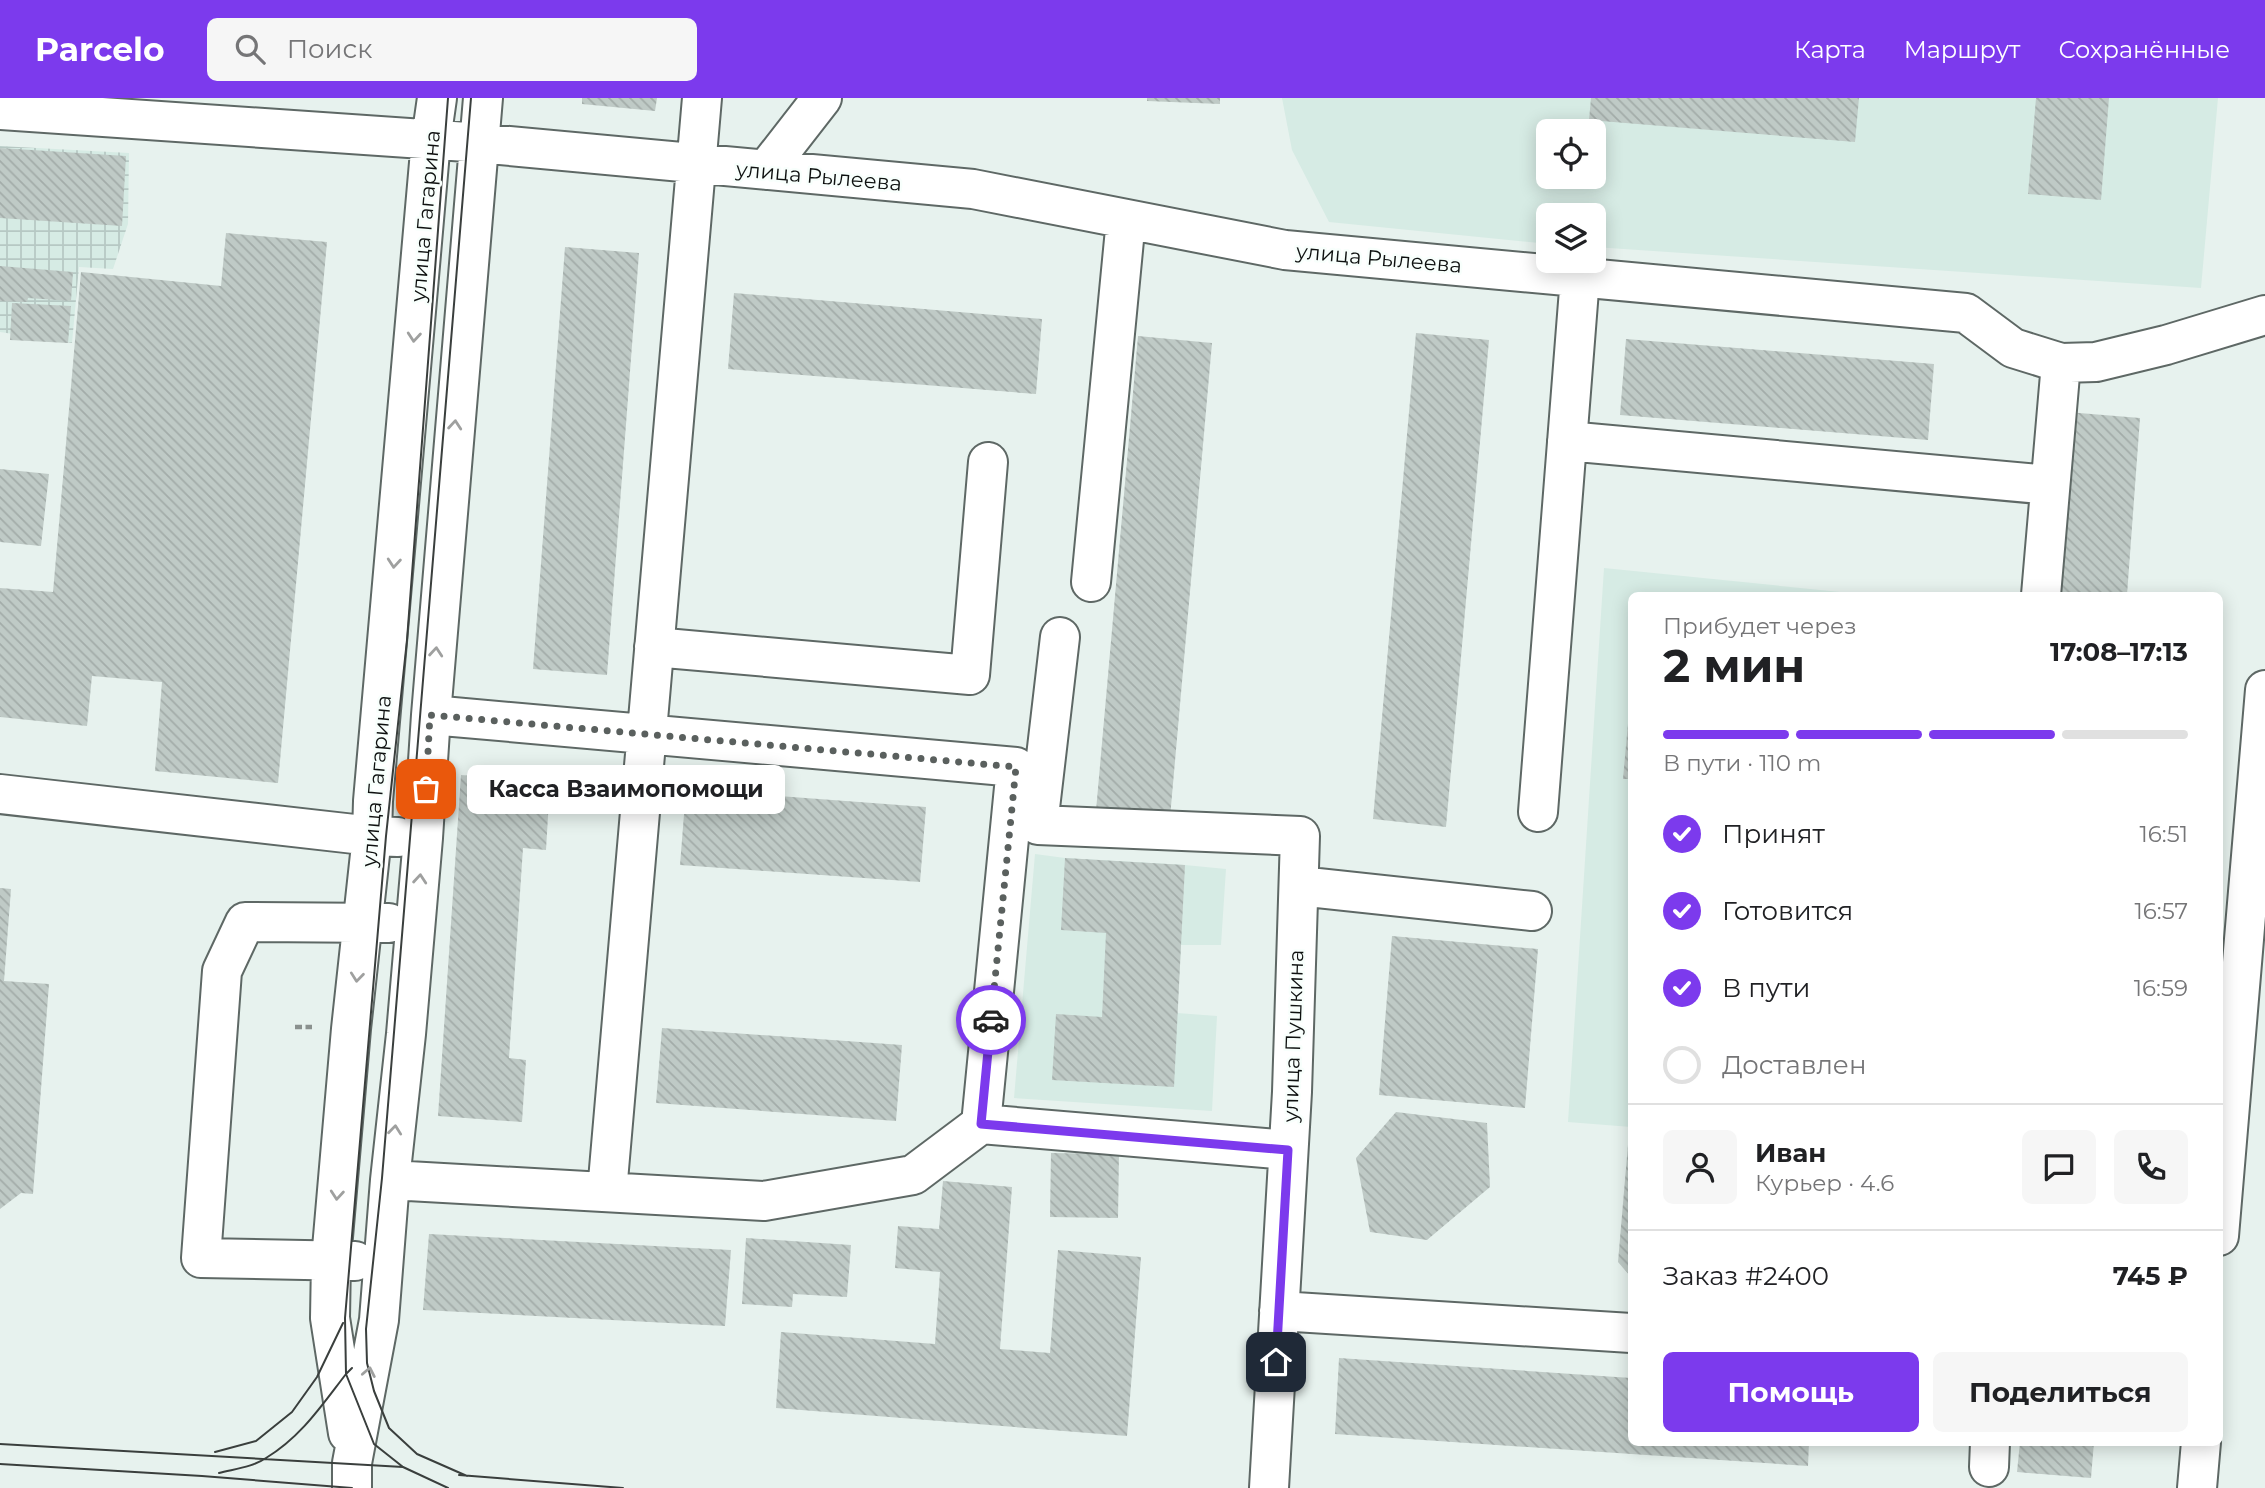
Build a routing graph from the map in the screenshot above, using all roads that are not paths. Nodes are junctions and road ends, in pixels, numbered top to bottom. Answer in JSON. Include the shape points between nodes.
{"nodes":[{"id":1,"x":437,"y":98,"type":"edge"},
{"id":2,"x":483,"y":98,"type":"edge"},
{"id":3,"x":702,"y":98,"type":"edge"},
{"id":4,"x":822,"y":98,"type":"edge"},
{"id":5,"x":58,"y":106,"type":"edge"},
{"id":6,"x":159,"y":109,"type":"edge"},
{"id":7,"x":0,"y":110,"type":"edge"},
{"id":8,"x":431,"y":140,"type":"junction"},
{"id":9,"x":479,"y":144,"type":"junction"},
{"id":10,"x":696,"y":165,"type":"junction"},
{"id":11,"x":766,"y":170,"type":"junction"},
{"id":12,"x":1126,"y":219,"type":"junction"},
{"id":13,"x":1580,"y":277,"type":"junction"},
{"id":14,"x":2265,"y":315,"type":"edge"},
{"id":15,"x":2061,"y":363,"type":"junction"},
{"id":16,"x":1567,"y":441,"type":"junction"},
{"id":17,"x":988,"y":462,"type":"dead end"},
{"id":18,"x":2050,"y":485,"type":"junction"},
{"id":19,"x":1091,"y":582,"type":"dead end"},
{"id":20,"x":2041,"y":592,"type":"edge"},
{"id":21,"x":1060,"y":637,"type":"dead end"},
{"id":22,"x":654,"y":647,"type":"junction"},
{"id":23,"x":2265,"y":690,"type":"edge"},
{"id":24,"x":430,"y":715,"type":"junction"},
{"id":25,"x":646,"y":734,"type":"junction"},
{"id":26,"x":0,"y":793,"type":"edge"},
{"id":27,"x":1538,"y":812,"type":"dead end"},
{"id":28,"x":372,"y":836,"type":"junction"},
{"id":29,"x":423,"y":838,"type":"junction"},
{"id":30,"x":1299,"y":886,"type":"junction"},
{"id":31,"x":1532,"y":911,"type":"dead end"},
{"id":32,"x":363,"y":922,"type":"junction"},
{"id":33,"x":416,"y":924,"type":"junction"},
{"id":34,"x":2241,"y":981,"type":"edge"},
{"id":35,"x":981,"y":1124,"type":"junction"},
{"id":36,"x":1288,"y":1150,"type":"junction"},
{"id":37,"x":390,"y":1180,"type":"junction"},
{"id":38,"x":2223,"y":1190,"type":"edge"},
{"id":39,"x":607,"y":1192,"type":"junction"},
{"id":40,"x":331,"y":1260,"type":"junction"},
{"id":41,"x":383,"y":1262,"type":"junction"},
{"id":42,"x":1279,"y":1311,"type":"junction"},
{"id":43,"x":1628,"y":1333,"type":"edge"},
{"id":44,"x":2201,"y":1446,"type":"edge"},
{"id":45,"x":352,"y":1476,"type":"edge"},
{"id":46,"x":1269,"y":1488,"type":"edge"},
{"id":47,"x":2197,"y":1488,"type":"edge"}],
"edges":[{"from":1,"to":8,"type":"street","name":"улица Гагарина"},
{"from":2,"to":9,"type":"street"},
{"from":3,"to":10,"type":"street"},
{"from":4,"to":11,"type":"street"},
{"from":5,"to":6,"type":"street","name":"улица Рылеева"},
{"from":5,"to":7,"type":"street","name":"улица Рылеева"},
{"from":6,"to":8,"type":"street","name":"улица Рылеева"},
{"from":8,"to":9,"type":"street","name":"улица Рылеева"},
{"from":8,"to":28,"type":"street","name":"улица Гагарина","one_way":true},
{"from":9,"to":10,"type":"street","name":"улица Рылеева"},
{"from":24,"to":9,"type":"street","one_way":true},
{"from":10,"to":11,"type":"street","name":"улица Рылеева"},
{"from":10,"to":22,"type":"street"},
{"from":11,"to":12,"type":"street","name":"улица Рылеева","via":[[973,189]]},
{"from":12,"to":13,"type":"street","name":"улица Рылеева","via":[[1285,250]]},
{"from":12,"to":19,"type":"street"},
{"from":13,"to":15,"type":"street","name":"улица Рылеева","via":[[1966,313],[2012,348]]},
{"from":13,"to":16,"type":"street"},
{"from":14,"to":15,"type":"street","name":"улица Рылеева","via":[[2096,362]]},
{"from":15,"to":18,"type":"street"},
{"from":16,"to":18,"type":"street"},
{"from":16,"to":27,"type":"street"},
{"from":17,"to":22,"type":"street","via":[[970,675]]},
{"from":18,"to":20,"type":"street"},
{"from":21,"to":30,"type":"street","name":"улица Пушкина","via":[[1038,825],[1300,836]]},
{"from":22,"to":25,"type":"street"},
{"from":23,"to":34,"type":"street"},
{"from":24,"to":25,"type":"street"},
{"from":24,"to":29,"type":"street"},
{"from":25,"to":35,"type":"street","via":[[1016,767]]},
{"from":25,"to":39,"type":"street"},
{"from":26,"to":28,"type":"street"},
{"from":28,"to":29,"type":"street"},
{"from":28,"to":32,"type":"street","name":"улица Гагарина"},
{"from":33,"to":29,"type":"street","one_way":true},
{"from":30,"to":31,"type":"street"},
{"from":30,"to":36,"type":"street","name":"улица Пушкина"},
{"from":32,"to":33,"type":"street"},
{"from":32,"to":40,"type":"street","name":"улица Гагарина","one_way":true},
{"from":32,"to":40,"type":"street","via":[[245,922],[222,971],[201,1258]]},
{"from":37,"to":33,"type":"street","one_way":true},
{"from":34,"to":38,"type":"street"},
{"from":35,"to":36,"type":"street"},
{"from":35,"to":39,"type":"street","via":[[913,1174],[764,1201]]},
{"from":36,"to":42,"type":"street","name":"улица Пушкина"},
{"from":37,"to":39,"type":"street"},
{"from":37,"to":41,"type":"street"},
{"from":40,"to":41,"type":"street"},
{"from":40,"to":45,"type":"street","name":"улица Гагарина","via":[[330,1318]]},
{"from":45,"to":41,"type":"street","one_way":true,"via":[[379,1320]]},
{"from":42,"to":43,"type":"street"},
{"from":42,"to":46,"type":"street","name":"улица Пушкина"},
{"from":44,"to":47,"type":"street"}]}
